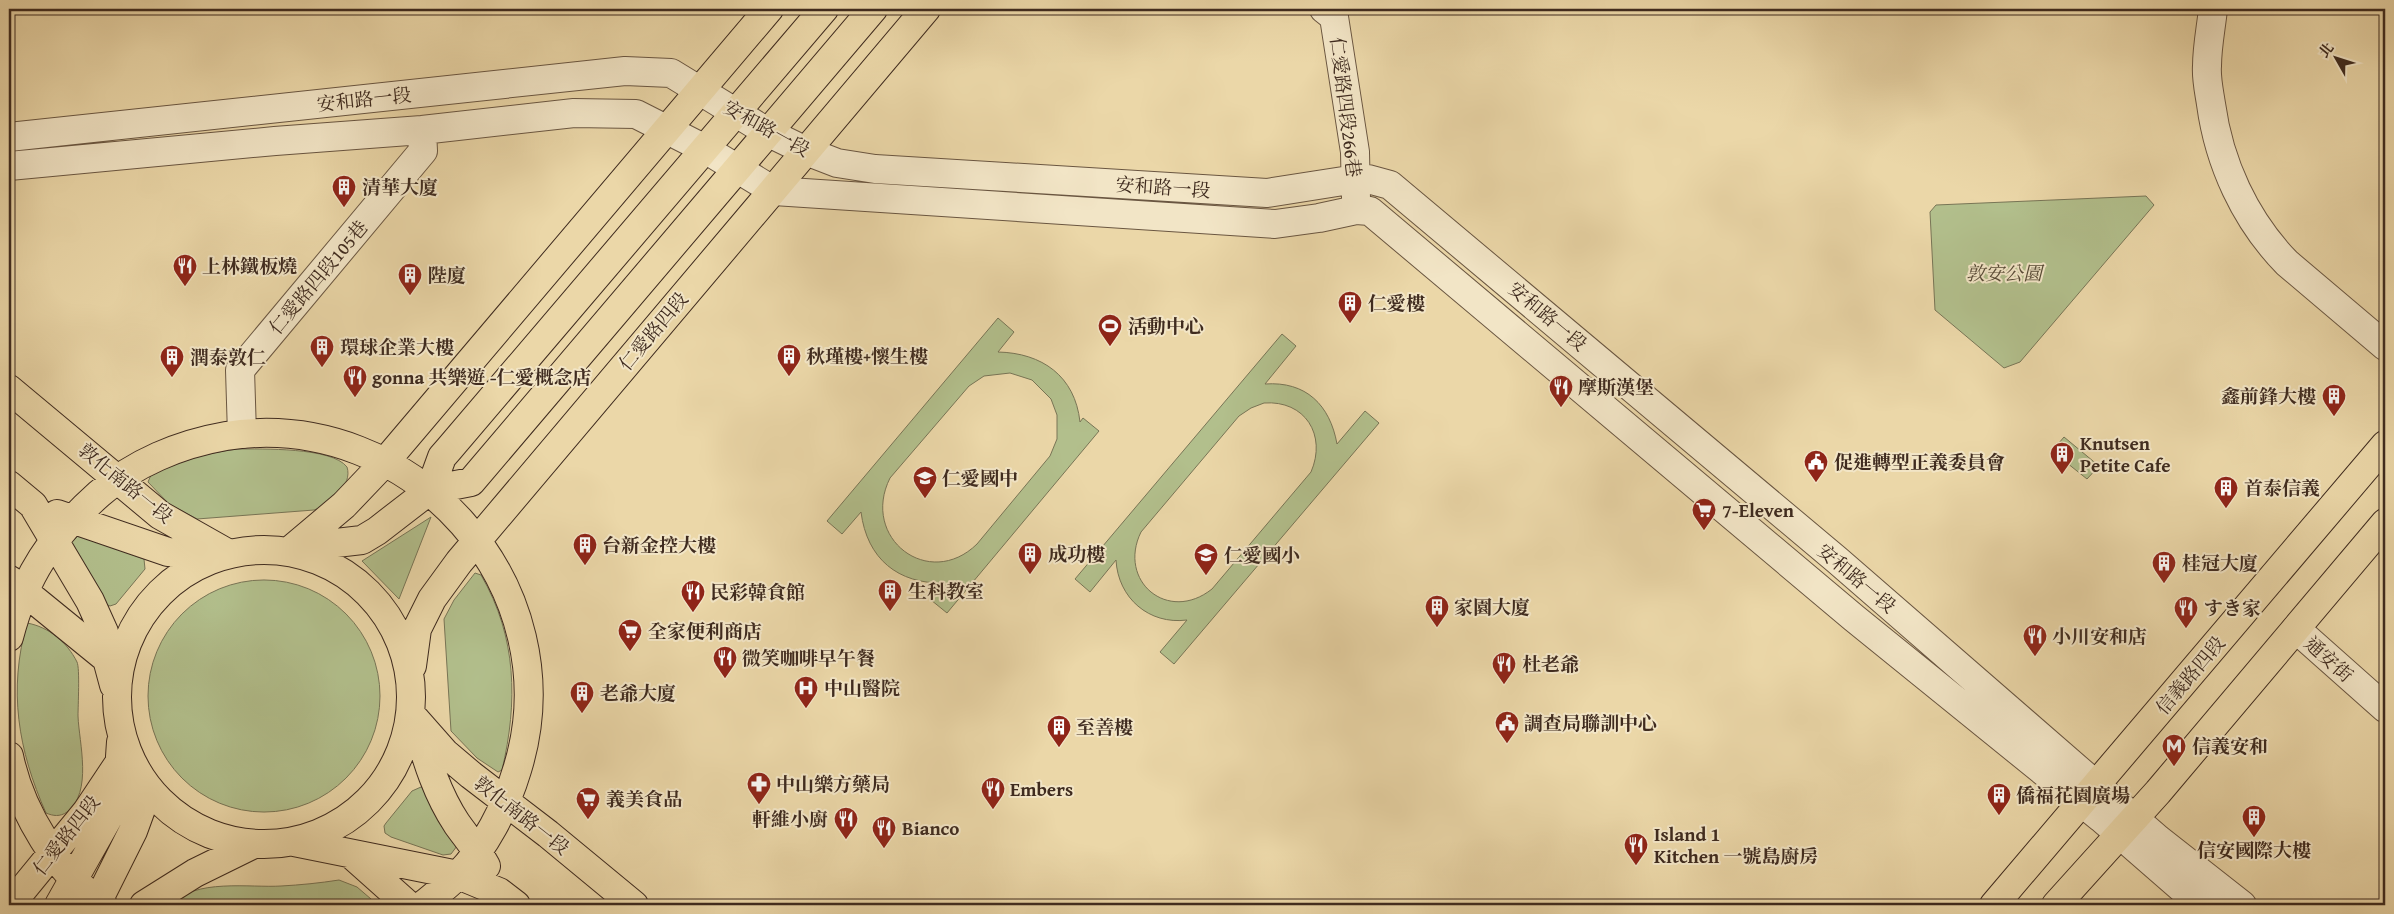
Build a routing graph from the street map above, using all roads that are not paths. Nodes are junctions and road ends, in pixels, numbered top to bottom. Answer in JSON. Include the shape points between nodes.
{"nodes":[{"id":1,"x":769,"y":9,"type":"edge"},
{"id":2,"x":824,"y":9,"type":"edge"},
{"id":3,"x":873,"y":9,"type":"edge"},
{"id":4,"x":926,"y":9,"type":"edge"},
{"id":5,"x":1324,"y":9,"type":"edge"},
{"id":6,"x":2213,"y":9,"type":"edge"},
{"id":7,"x":701,"y":90,"type":"junction"},
{"id":8,"x":736,"y":112,"type":"junction"},
{"id":9,"x":668,"y":129,"type":"junction"},
{"id":10,"x":422,"y":130,"type":"junction"},
{"id":11,"x":769,"y":133,"type":"junction"},
{"id":12,"x":9,"y":137,"type":"edge"},
{"id":13,"x":705,"y":149,"type":"junction"},
{"id":14,"x":806,"y":152,"type":"junction"},
{"id":15,"x":9,"y":166,"type":"edge"},
{"id":16,"x":738,"y":168,"type":"junction"},
{"id":17,"x":1356,"y":179,"type":"junction"},
{"id":18,"x":774,"y":191,"type":"junction"},
{"id":19,"x":1356,"y":210,"type":"junction"},
{"id":20,"x":2385,"y":346,"type":"edge"},
{"id":21,"x":9,"y":389,"type":"edge"},
{"id":22,"x":242,"y":434,"type":"junction"},
{"id":23,"x":2385,"y":444,"type":"edge"},
{"id":24,"x":385,"y":462,"type":"junction"},
{"id":25,"x":117,"y":478,"type":"junction"},
{"id":26,"x":9,"y":485,"type":"edge"},
{"id":27,"x":430,"y":490,"type":"junction"},
{"id":28,"x":2385,"y":523,"type":"edge"},
{"id":29,"x":62,"y":529,"type":"junction"},
{"id":30,"x":478,"y":540,"type":"junction"},
{"id":31,"x":288,"y":549,"type":"junction"},
{"id":32,"x":229,"y":554,"type":"junction"},
{"id":33,"x":16,"y":585,"type":"edge"},
{"id":34,"x":2296,"y":629,"type":"junction"},
{"id":35,"x":9,"y":637,"type":"edge"},
{"id":36,"x":107,"y":659,"type":"junction"},
{"id":37,"x":411,"y":671,"type":"junction"},
{"id":38,"x":117,"y":696,"type":"junction"},
{"id":39,"x":2385,"y":708,"type":"edge"},
{"id":40,"x":413,"y":709,"type":"junction"},
{"id":41,"x":121,"y":733,"type":"junction"},
{"id":42,"x":9,"y":756,"type":"edge"},
{"id":43,"x":119,"y":763,"type":"junction"},
{"id":44,"x":144,"y":783,"type":"junction"},
{"id":45,"x":506,"y":802,"type":"junction"},
{"id":46,"x":2108,"y":810,"type":"junction"},
{"id":47,"x":293,"y":841,"type":"junction"},
{"id":48,"x":254,"y":844,"type":"junction"},
{"id":49,"x":478,"y":850,"type":"junction"},
{"id":50,"x":52,"y":854,"type":"junction"},
{"id":51,"x":352,"y":855,"type":"junction"},
{"id":52,"x":458,"y":874,"type":"junction"},
{"id":53,"x":73,"y":878,"type":"junction"},
{"id":54,"x":507,"y":898,"type":"edge"},
{"id":55,"x":99,"y":904,"type":"edge"},
{"id":56,"x":10,"y":905,"type":"edge"},
{"id":57,"x":59,"y":905,"type":"edge"},
{"id":58,"x":144,"y":905,"type":"edge"},
{"id":59,"x":408,"y":905,"type":"edge"},
{"id":60,"x":423,"y":905,"type":"edge"},
{"id":61,"x":634,"y":905,"type":"edge"},
{"id":62,"x":1994,"y":905,"type":"edge"},
{"id":63,"x":2056,"y":905,"type":"edge"},
{"id":64,"x":2201,"y":905,"type":"edge"},
{"id":65,"x":2242,"y":905,"type":"edge"}],
"edges":[{"from":1,"to":7,"type":"main road"},
{"from":2,"to":8,"type":"main road"},
{"from":3,"to":11,"type":"main road"},
{"from":4,"to":14,"type":"main road","name":"仁愛路四段"},
{"from":5,"to":17,"type":"street","name":"仁愛路四段266巷","via":[[1334,17],[1355,152]]},
{"from":6,"to":20,"type":"street","via":[[2207,82],[2214,126],[2233,183],[2273,249]]},
{"from":7,"to":8,"type":"street","name":"安和路一段"},
{"from":7,"to":9,"type":"main road"},
{"from":7,"to":12,"type":"street","name":"安和路一段","via":[[670,73],[625,71]]},
{"from":8,"to":11,"type":"street","name":"安和路一段"},
{"from":8,"to":13,"type":"main road"},
{"from":9,"to":10,"type":"street","name":"安和路一段","via":[[636,114],[574,113]]},
{"from":9,"to":13,"type":"street","name":"安和路一段"},
{"from":9,"to":24,"type":"main road"},
{"from":10,"to":15,"type":"street","name":"安和路一段"},
{"from":10,"to":22,"type":"street","name":"仁愛路四段105巷","via":[[423,151],[240,370]]},
{"from":11,"to":14,"type":"street","name":"安和路一段"},
{"from":11,"to":16,"type":"main road"},
{"from":13,"to":16,"type":"street","name":"安和路一段"},
{"from":13,"to":27,"type":"main road","via":[[442,457]]},
{"from":14,"to":17,"type":"street","name":"安和路一段","via":[[836,163],[875,168],[1268,193]]},
{"from":14,"to":18,"type":"main road","name":"仁愛路四段"},
{"from":16,"to":18,"type":"street","name":"安和路一段"},
{"from":16,"to":27,"type":"main road","via":[[472,482]]},
{"from":17,"to":19,"type":"street","name":"仁愛路四段266巷"},
{"from":17,"to":46,"type":"street","name":"安和路一段","via":[[1383,183],[1397,190],[1674,422]]},
{"from":18,"to":19,"type":"street","name":"安和路一段","via":[[1274,224]]},
{"from":18,"to":30,"type":"main road","name":"仁愛路四段"},
{"from":19,"to":46,"type":"street","name":"安和路一段","via":[[1370,211],[1854,618]]},
{"from":21,"to":25,"type":"main road","name":"敦化南路一段"},
{"from":22,"to":24,"type":"main road","via":[[279,433],[316,438],[351,447]]},
{"from":22,"to":25,"type":"main road","via":[[173,450]]},
{"from":23,"to":46,"type":"main road","name":"信義路四段"},
{"from":24,"to":27,"type":"main road"},
{"from":24,"to":31,"type":"main road","via":[[344,505]]},
{"from":25,"to":29,"type":"main road"},
{"from":25,"to":32,"type":"main road","name":"敦化南路一段","via":[[160,516]]},
{"from":26,"to":29,"type":"main road"},
{"from":27,"to":30,"type":"main road"},
{"from":27,"to":31,"type":"main road","via":[[408,510],[362,540]]},
{"from":28,"to":34,"type":"main road","name":"信義路四段"},
{"from":29,"to":32,"type":"main road","name":"敦化南路一段","via":[[168,552]]},
{"from":29,"to":33,"type":"main road"},
{"from":29,"to":36,"type":"main road","via":[[104,632]]},
{"from":30,"to":37,"type":"main road","name":"仁愛路四段","via":[[432,598],[417,629]]},
{"from":30,"to":45,"type":"main road","via":[[504,584],[515,613],[526,667],[525,736]]},
{"from":31,"to":32,"type":"main road"},
{"from":31,"to":37,"type":"main road","via":[[332,566],[366,591],[388,617]]},
{"from":32,"to":38,"type":"main road","via":[[193,568],[162,591],[138,622],[122,658]]},
{"from":33,"to":35,"type":"main road"},
{"from":33,"to":36,"type":"main road"},
{"from":34,"to":39,"type":"street","name":"通安街"},
{"from":34,"to":46,"type":"main road","name":"信義路四段"},
{"from":36,"to":38,"type":"main road"},
{"from":37,"to":40,"type":"main road"},
{"from":38,"to":41,"type":"main road"},
{"from":40,"to":45,"type":"main road","name":"敦化南路一段","via":[[445,753]]},
{"from":40,"to":47,"type":"main road","via":[[385,780],[367,802],[345,820],[320,833]]},
{"from":40,"to":49,"type":"main road","name":"敦化南路一段","via":[[430,773],[457,823]]},
{"from":41,"to":43,"type":"main road","name":"仁愛路四段"},
{"from":41,"to":44,"type":"main road"},
{"from":42,"to":50,"type":"main road","via":[[22,798]]},
{"from":43,"to":50,"type":"main road","name":"仁愛路四段","via":[[87,811]]},
{"from":43,"to":53,"type":"main road","name":"仁愛路四段","via":[[112,811]]},
{"from":44,"to":48,"type":"main road","via":[[166,807],[192,826],[222,838]]},
{"from":44,"to":55,"type":"main road","via":[[141,809],[133,831]]},
{"from":45,"to":49,"type":"main road"},
{"from":45,"to":61,"type":"main road","name":"敦化南路一段"},
{"from":46,"to":62,"type":"main road","name":"信義路四段"},
{"from":46,"to":63,"type":"main road","name":"信義路四段"},
{"from":46,"to":64,"type":"street"},
{"from":46,"to":65,"type":"street","via":[[2158,839]]},
{"from":47,"to":48,"type":"main road"},
{"from":47,"to":51,"type":"main road","name":"敦化南路一段"},
{"from":48,"to":58,"type":"main road","via":[[196,873]]},
{"from":49,"to":52,"type":"main road"},
{"from":49,"to":54,"type":"main road","name":"敦化南路一段"},
{"from":50,"to":53,"type":"main road"},
{"from":50,"to":56,"type":"main road","name":"仁愛路四段"},
{"from":51,"to":52,"type":"main road","name":"敦化南路一段"},
{"from":51,"to":59,"type":"main road","name":"敦化南路一段"},
{"from":52,"to":54,"type":"main road","name":"敦化南路一段"},
{"from":52,"to":60,"type":"main road"},
{"from":53,"to":55,"type":"main road"},
{"from":53,"to":57,"type":"main road","name":"仁愛路四段"}]}
